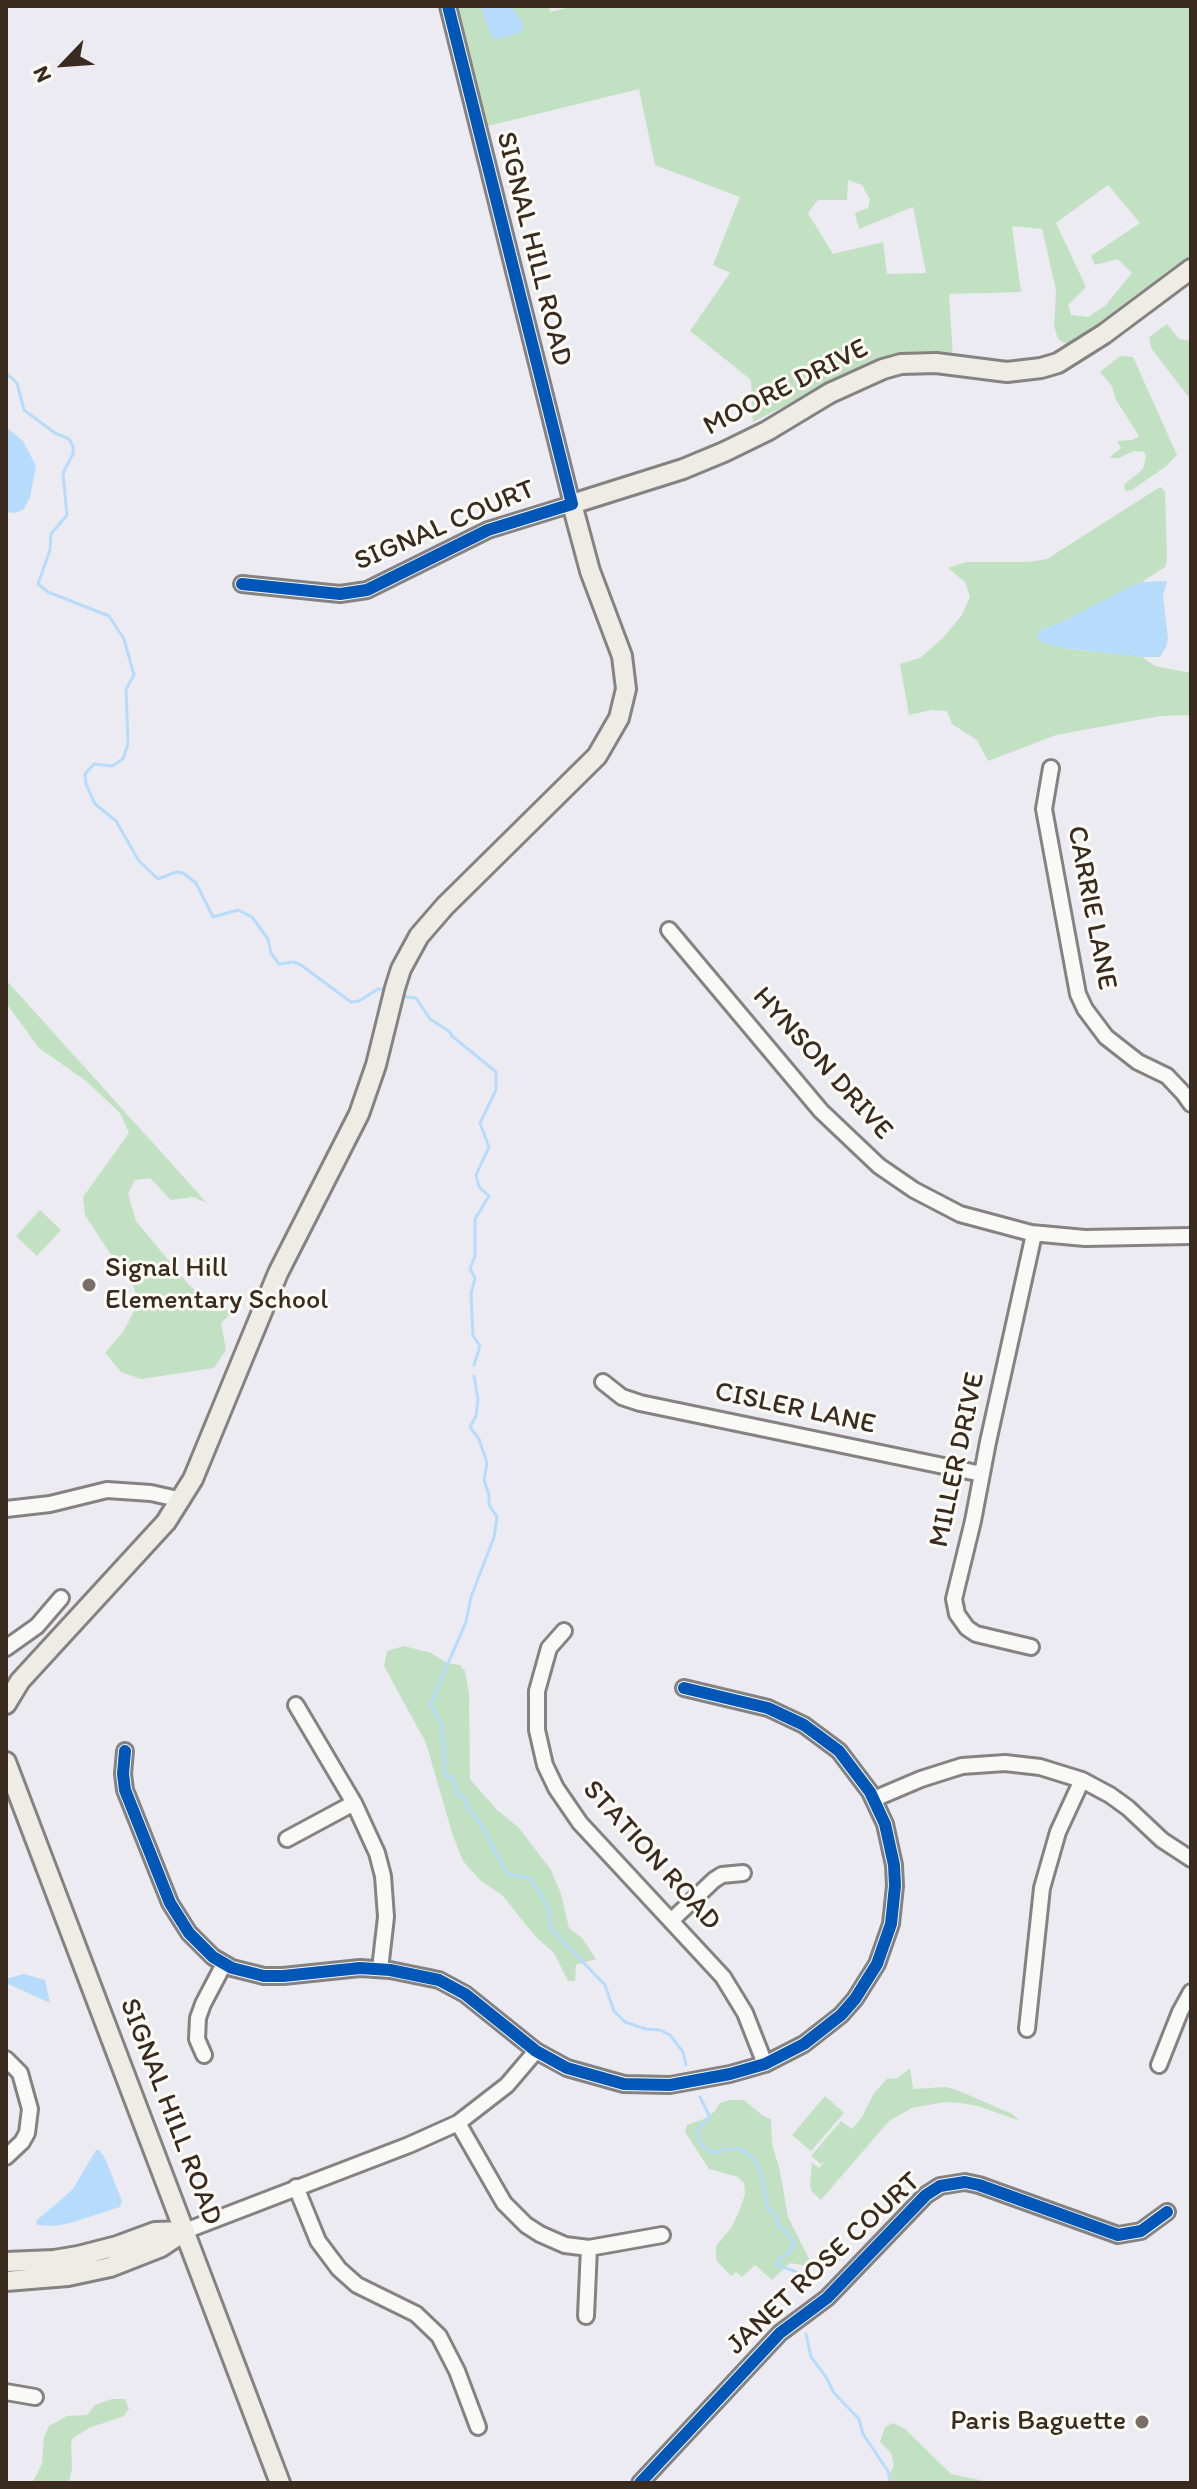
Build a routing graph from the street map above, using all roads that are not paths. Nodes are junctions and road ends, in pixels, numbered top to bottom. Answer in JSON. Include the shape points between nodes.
{"nodes":[{"id":1,"x":448,"y":6,"type":"edge"},
{"id":2,"x":1191,"y":269,"type":"edge"},
{"id":3,"x":572,"y":504,"type":"junction"},
{"id":4,"x":242,"y":584,"type":"dead end"},
{"id":5,"x":1051,"y":768,"type":"dead end"},
{"id":6,"x":669,"y":930,"type":"dead end"},
{"id":7,"x":1191,"y":1104,"type":"edge"},
{"id":8,"x":1034,"y":1234,"type":"junction"},
{"id":9,"x":1191,"y":1236,"type":"edge"},
{"id":10,"x":603,"y":1382,"type":"dead end"},
{"id":11,"x":982,"y":1474,"type":"junction"},
{"id":12,"x":182,"y":1500,"type":"junction"},
{"id":13,"x":6,"y":1509,"type":"edge"},
{"id":14,"x":61,"y":1598,"type":"dead end"},
{"id":15,"x":564,"y":1631,"type":"dead end"},
{"id":16,"x":1031,"y":1647,"type":"dead end"},
{"id":17,"x":6,"y":1648,"type":"edge"},
{"id":18,"x":12,"y":1681,"type":"edge"},
{"id":19,"x":684,"y":1688,"type":"dead end"},
{"id":20,"x":6,"y":1704,"type":"edge"},
{"id":21,"x":296,"y":1705,"type":"dead end"},
{"id":22,"x":125,"y":1751,"type":"dead end"},
{"id":23,"x":6,"y":1762,"type":"edge"},
{"id":24,"x":1082,"y":1780,"type":"junction"},
{"id":25,"x":874,"y":1799,"type":"junction"},
{"id":26,"x":354,"y":1803,"type":"junction"},
{"id":27,"x":287,"y":1839,"type":"dead end"},
{"id":28,"x":1191,"y":1859,"type":"edge"},
{"id":29,"x":743,"y":1873,"type":"dead end"},
{"id":30,"x":672,"y":1920,"type":"junction"},
{"id":31,"x":224,"y":1964,"type":"junction"},
{"id":32,"x":380,"y":1969,"type":"junction"},
{"id":33,"x":1191,"y":1992,"type":"edge"},
{"id":34,"x":1027,"y":2029,"type":"dead end"},
{"id":35,"x":536,"y":2051,"type":"junction"},
{"id":36,"x":204,"y":2055,"type":"dead end"},
{"id":37,"x":6,"y":2059,"type":"edge"},
{"id":38,"x":765,"y":2064,"type":"junction"},
{"id":39,"x":1159,"y":2065,"type":"dead end"},
{"id":40,"x":458,"y":2123,"type":"junction"},
{"id":41,"x":6,"y":2157,"type":"edge"},
{"id":42,"x":296,"y":2187,"type":"junction"},
{"id":43,"x":1167,"y":2212,"type":"dead end"},
{"id":44,"x":185,"y":2231,"type":"junction"},
{"id":45,"x":662,"y":2235,"type":"dead end"},
{"id":46,"x":589,"y":2248,"type":"junction"},
{"id":47,"x":6,"y":2262,"type":"edge"},
{"id":48,"x":6,"y":2281,"type":"edge"},
{"id":49,"x":586,"y":2316,"type":"dead end"},
{"id":50,"x":6,"y":2392,"type":"edge"},
{"id":51,"x":35,"y":2397,"type":"dead end"},
{"id":52,"x":478,"y":2427,"type":"dead end"},
{"id":53,"x":280,"y":2483,"type":"edge"},
{"id":54,"x":640,"y":2483,"type":"edge"}],
"edges":[{"from":1,"to":3,"type":"street","name":"SIGNAL HILL ROAD"},
{"from":2,"to":3,"type":"main road","name":"MOORE DRIVE","via":[[1058,363],[1007,372],[918,362],[883,369],[724,452]]},
{"from":3,"to":4,"type":"street","name":"SIGNAL COURT","via":[[488,530],[367,590],[340,594]]},
{"from":3,"to":12,"type":"main road","name":"SIGNAL HILL ROAD","via":[[622,656],[626,689],[619,718],[597,756],[431,920],[409,952],[364,1102],[278,1273]]},
{"from":5,"to":7,"type":"street","name":"CARRIE LANE","via":[[1044,809],[1078,994],[1106,1037],[1122,1052],[1167,1076]]},
{"from":6,"to":8,"type":"street","name":"HYNSON DRIVE","via":[[821,1111],[879,1166],[960,1214]]},
{"from":8,"to":9,"type":"street","name":"HYNSON DRIVE"},
{"from":8,"to":11,"type":"street","name":"MILLER DRIVE"},
{"from":10,"to":11,"type":"street","name":"CISLER LANE","via":[[640,1403]]},
{"from":11,"to":16,"type":"street","name":"MILLER DRIVE","via":[[955,1608],[976,1634]]},
{"from":12,"to":13,"type":"street","via":[[107,1490]]},
{"from":12,"to":18,"type":"main road","name":"SIGNAL HILL ROAD"},
{"from":14,"to":17,"type":"street","via":[[37,1626]]},
{"from":15,"to":30,"type":"street","name":"STATION ROAD","via":[[549,1648],[537,1691],[537,1730],[545,1765],[580,1823]]},
{"from":18,"to":20,"type":"main road","name":"SIGNAL HILL ROAD"},
{"from":19,"to":25,"type":"street","via":[[751,1702],[804,1725],[839,1751]]},
{"from":21,"to":26,"type":"street"},
{"from":22,"to":31,"type":"street","via":[[125,1790],[170,1903],[195,1941]]},
{"from":23,"to":44,"type":"main road","name":"SIGNAL HILL ROAD"},
{"from":24,"to":25,"type":"street","via":[[1040,1767],[984,1764],[941,1771]]},
{"from":24,"to":28,"type":"street","via":[[1128,1808]]},
{"from":24,"to":34,"type":"street","via":[[1058,1832],[1042,1888]]},
{"from":25,"to":38,"type":"street","via":[[890,1844],[895,1886],[891,1924],[877,1964],[841,2015],[804,2044]]},
{"from":26,"to":27,"type":"street"},
{"from":26,"to":32,"type":"street","via":[[383,1876],[386,1917]]},
{"from":29,"to":30,"type":"street","via":[[714,1880]]},
{"from":30,"to":38,"type":"street","name":"STATION ROAD","via":[[734,1994]]},
{"from":31,"to":32,"type":"street","via":[[273,1976]]},
{"from":31,"to":36,"type":"street","via":[[198,2018],[197,2039]]},
{"from":32,"to":35,"type":"street","via":[[439,1980],[486,2008]]},
{"from":33,"to":39,"type":"street"},
{"from":35,"to":38,"type":"street","via":[[584,2075],[647,2086]]},
{"from":35,"to":40,"type":"street","via":[[507,2085]]},
{"from":37,"to":41,"type":"street","via":[[24,2082],[30,2121],[22,2142]]},
{"from":40,"to":42,"type":"street"},
{"from":40,"to":46,"type":"street","via":[[516,2216],[555,2242]]},
{"from":42,"to":44,"type":"street"},
{"from":42,"to":52,"type":"street","via":[[318,2241],[339,2269],[357,2285],[416,2314],[439,2336]]},
{"from":43,"to":54,"type":"street","name":"JANET ROSE COURT","via":[[1134,2233],[1112,2235],[979,2185],[940,2186],[827,2298],[780,2333]]},
{"from":44,"to":47,"type":"main road","via":[[155,2232],[78,2256]]},
{"from":44,"to":48,"type":"main road","via":[[161,2247],[110,2267]]},
{"from":44,"to":53,"type":"main road","name":"SIGNAL HILL ROAD"},
{"from":45,"to":46,"type":"street"},
{"from":46,"to":49,"type":"street"},
{"from":50,"to":51,"type":"street"}]}
